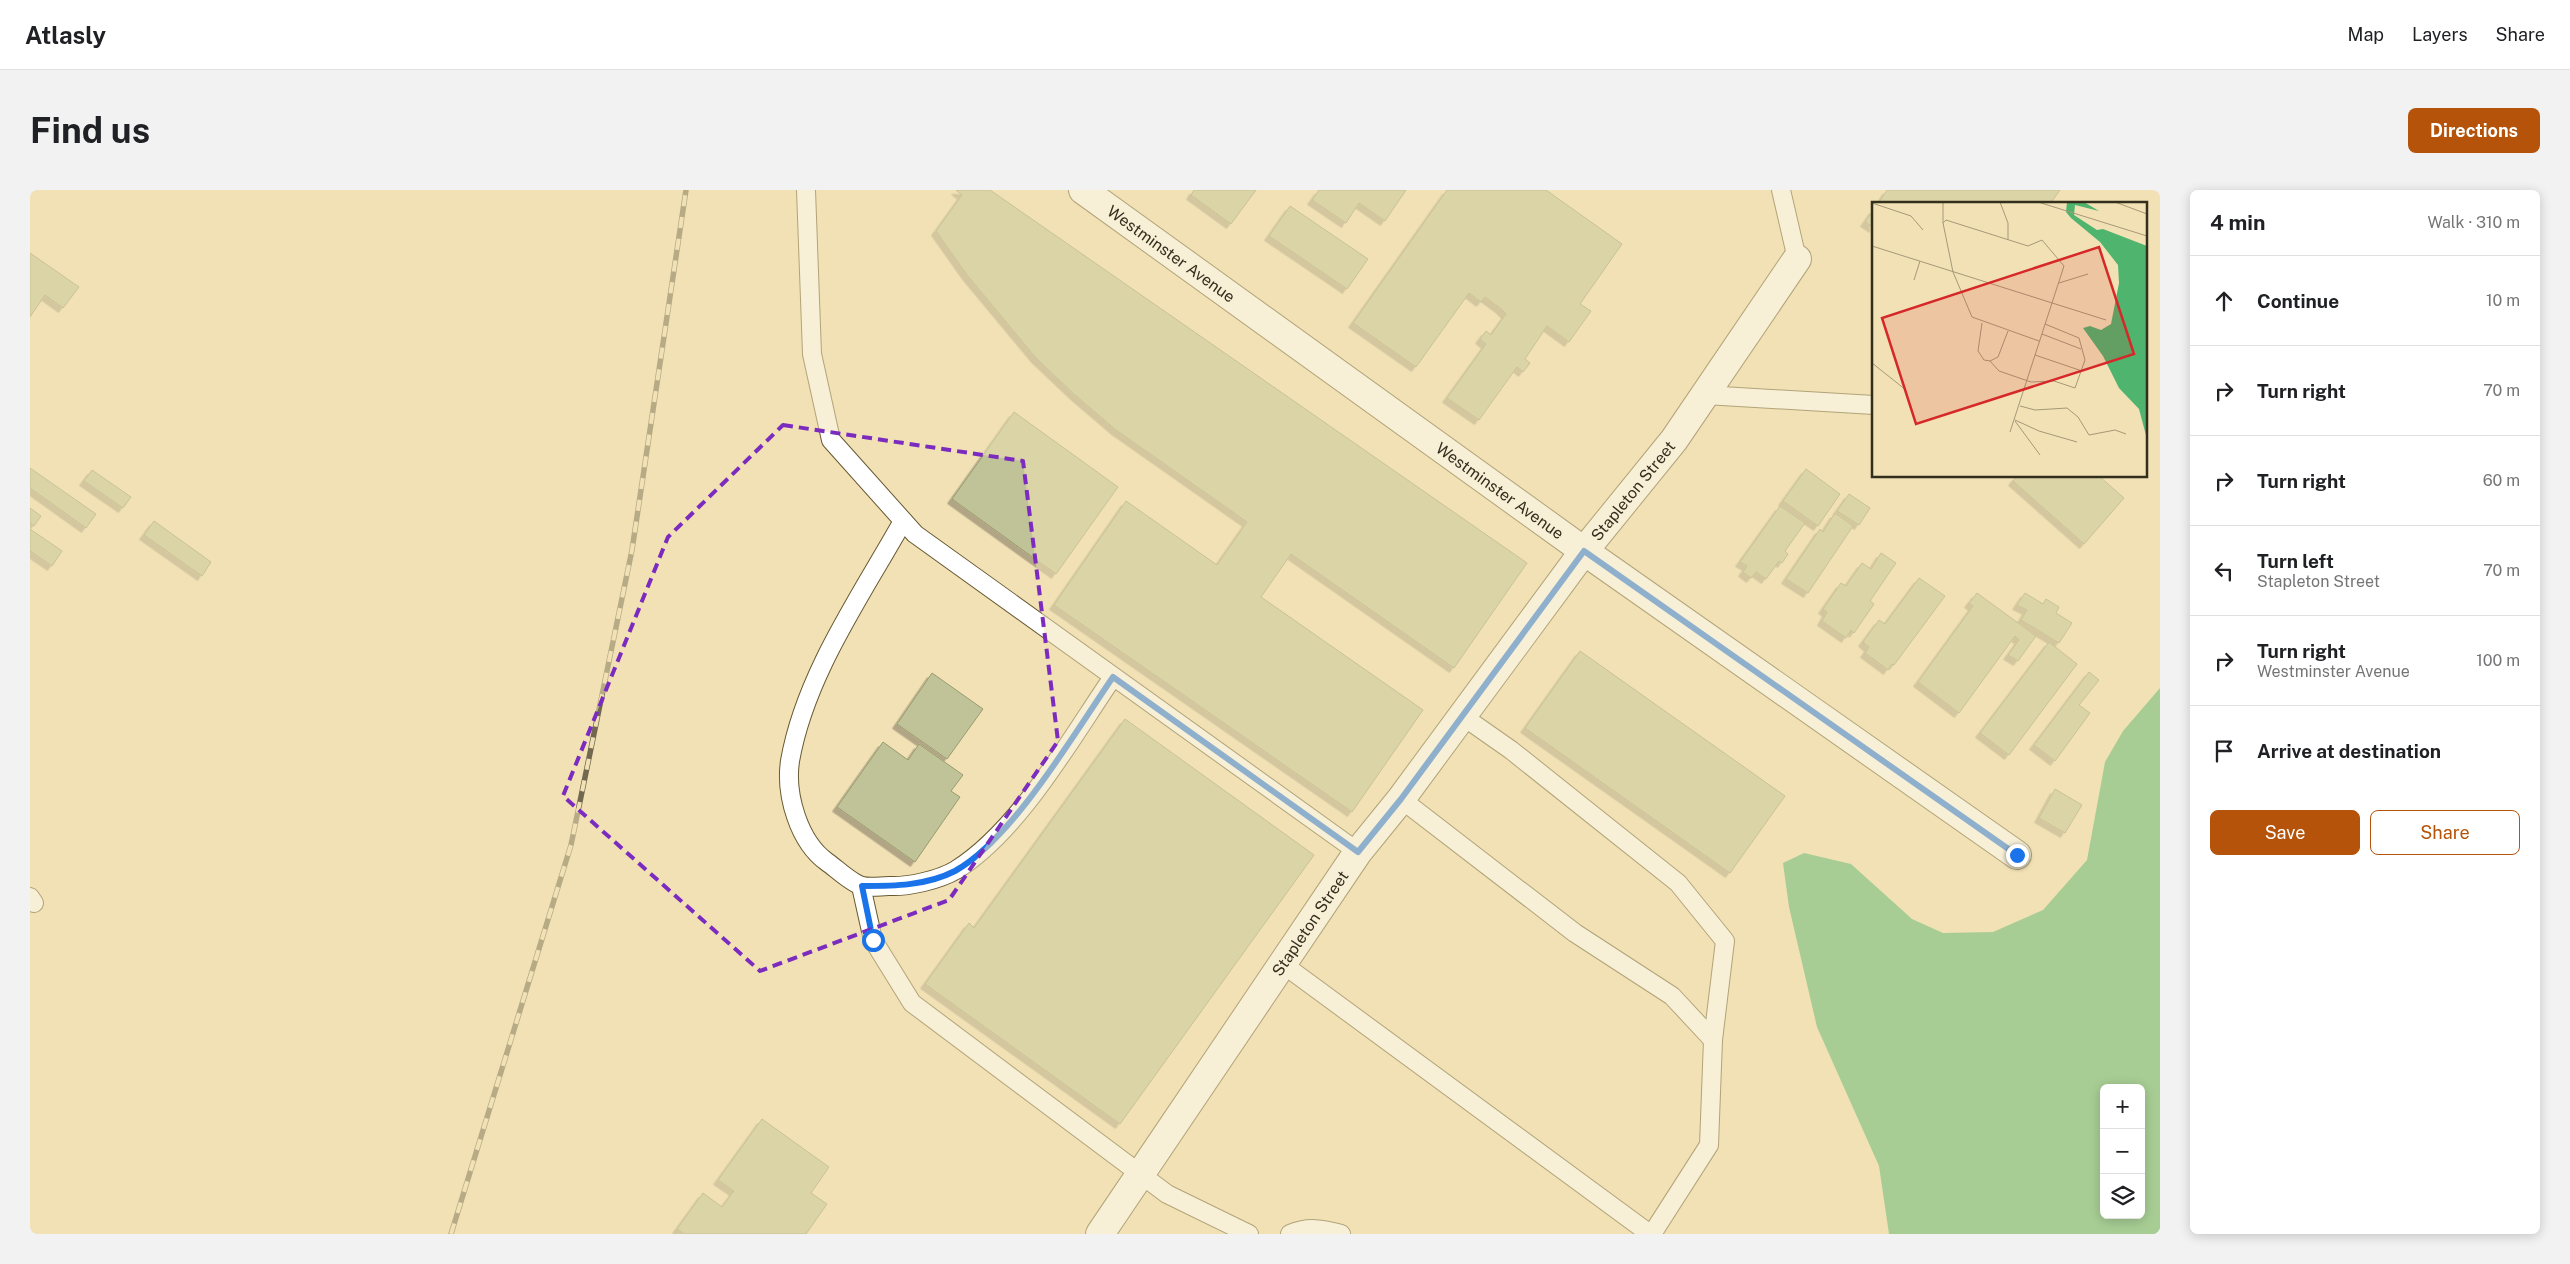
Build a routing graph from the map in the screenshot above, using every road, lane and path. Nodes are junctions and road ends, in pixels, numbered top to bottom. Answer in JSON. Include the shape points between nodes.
{"nodes":[{"id":1,"x":806,"y":190,"type":"edge"},
{"id":2,"x":1083,"y":190,"type":"edge"},
{"id":3,"x":1780,"y":190,"type":"edge"},
{"id":4,"x":1797,"y":259,"type":"joint"},
{"id":5,"x":1705,"y":395,"type":"junction"},
{"id":6,"x":1872,"y":405,"type":"edge"},
{"id":7,"x":903,"y":521,"type":"junction"},
{"id":8,"x":1584,"y":551,"type":"junction"},
{"id":9,"x":1113,"y":677,"type":"junction"},
{"id":10,"x":1461,"y":715,"type":"junction"},
{"id":11,"x":1401,"y":799,"type":"junction"},
{"id":12,"x":1358,"y":852,"type":"junction"},
{"id":13,"x":2017,"y":855,"type":"dead end"},
{"id":14,"x":862,"y":886,"type":"junction"},
{"id":15,"x":1284,"y":965,"type":"junction"},
{"id":16,"x":1713,"y":1040,"type":"junction"},
{"id":17,"x":1142,"y":1173,"type":"junction"},
{"id":18,"x":1100,"y":1234,"type":"edge"},
{"id":19,"x":1249,"y":1234,"type":"edge"},
{"id":20,"x":1290,"y":1234,"type":"edge"},
{"id":21,"x":1341,"y":1234,"type":"edge"},
{"id":22,"x":1651,"y":1234,"type":"edge"}],
"edges":[{"from":1,"to":7,"type":"lane","via":[[812,354],[831,440]]},
{"from":2,"to":8,"type":"street","name":"Westminster Avenue"},
{"from":3,"to":4,"type":"lane"},
{"from":4,"to":5,"type":"street","name":"Stapleton Street"},
{"from":5,"to":6,"type":"lane"},
{"from":5,"to":8,"type":"street","name":"Stapleton Street","via":[[1674,440]]},
{"from":7,"to":9,"type":"lane","via":[[915,534]]},
{"from":7,"to":14,"type":"lane","via":[[822,667],[801,719],[790,763],[791,802],[801,829],[820,857]]},
{"from":8,"to":10,"type":"street","name":"Stapleton Street"},
{"from":8,"to":13,"type":"street","name":"Westminster Avenue"},
{"from":9,"to":12,"type":"lane"},
{"from":9,"to":14,"type":"lane","via":[[1029,799],[989,845],[954,871],[907,886]]},
{"from":10,"to":11,"type":"street","name":"Stapleton Street"},
{"from":10,"to":16,"type":"lane","via":[[1511,750],[1678,883],[1725,940]]},
{"from":11,"to":12,"type":"street","name":"Stapleton Street"},
{"from":11,"to":16,"type":"lane","via":[[1575,933],[1672,996]]},
{"from":12,"to":15,"type":"street","name":"Stapleton Street"},
{"from":14,"to":17,"type":"lane","via":[[873,940],[912,1003]]},
{"from":15,"to":17,"type":"street","name":"Stapleton Street"},
{"from":15,"to":22,"type":"lane"},
{"from":16,"to":22,"type":"lane","via":[[1709,1145]]},
{"from":17,"to":18,"type":"street","name":"Stapleton Street"},
{"from":17,"to":19,"type":"lane","via":[[1167,1194]]},
{"from":20,"to":21,"type":"lane","via":[[1301,1229],[1323,1229]]}]}
